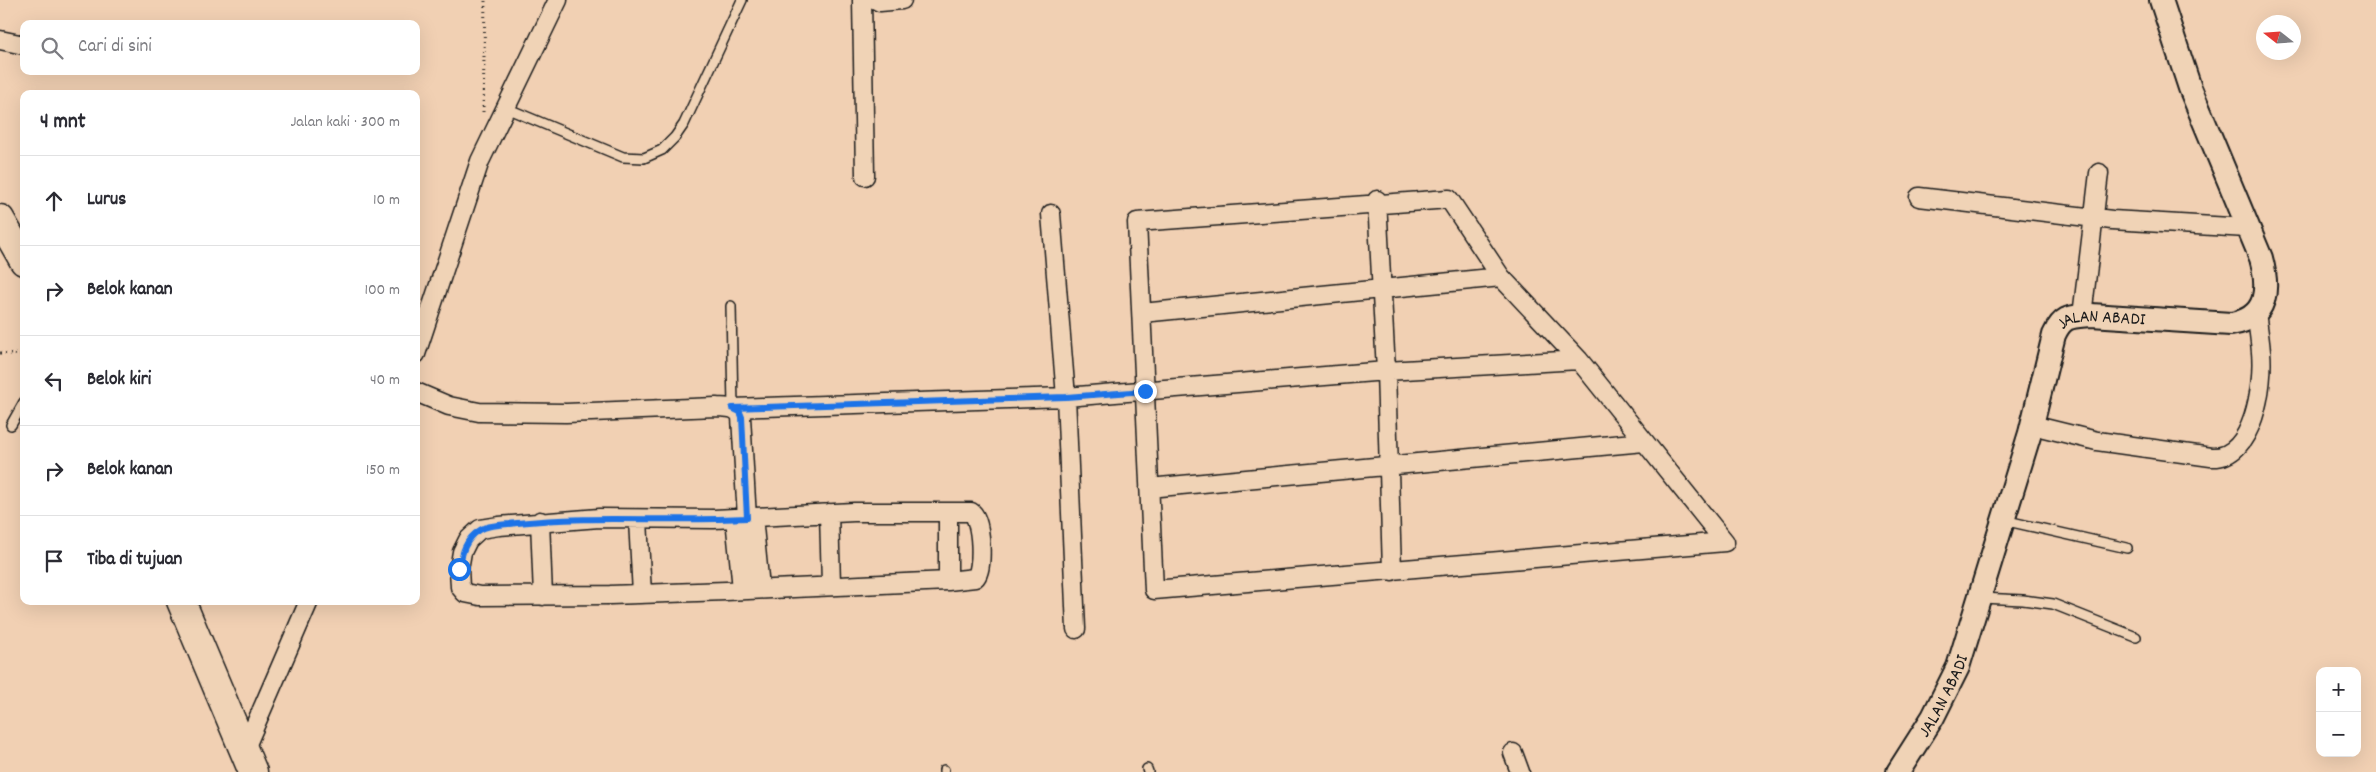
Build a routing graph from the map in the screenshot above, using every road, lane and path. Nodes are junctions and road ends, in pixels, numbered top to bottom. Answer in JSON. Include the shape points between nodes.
{"nodes":[{"id":1,"x":485,"y":0,"type":"edge"},
{"id":2,"x":558,"y":0,"type":"edge"},
{"id":3,"x":742,"y":0,"type":"edge"},
{"id":4,"x":862,"y":0,"type":"edge"},
{"id":5,"x":876,"y":0,"type":"edge"},
{"id":6,"x":902,"y":0,"type":"edge"},
{"id":7,"x":2160,"y":0,"type":"edge"},
{"id":8,"x":0,"y":40,"type":"edge"},
{"id":9,"x":20,"y":44,"type":"edge"},
{"id":10,"x":506,"y":108,"type":"junction"},
{"id":11,"x":483,"y":114,"type":"dead end"},
{"id":12,"x":2098,"y":174,"type":"dead end"},
{"id":13,"x":865,"y":176,"type":"dead end"},
{"id":14,"x":1919,"y":197,"type":"dead end"},
{"id":15,"x":1377,"y":202,"type":"junction"},
{"id":16,"x":1051,"y":214,"type":"dead end"},
{"id":17,"x":2093,"y":218,"type":"junction"},
{"id":18,"x":0,"y":219,"type":"edge"},
{"id":19,"x":2247,"y":228,"type":"junction"},
{"id":20,"x":20,"y":254,"type":"edge"},
{"id":21,"x":1501,"y":277,"type":"junction"},
{"id":22,"x":1382,"y":289,"type":"junction"},
{"id":23,"x":731,"y":306,"type":"dead end"},
{"id":24,"x":1142,"y":313,"type":"junction"},
{"id":25,"x":2256,"y":313,"type":"junction"},
{"id":26,"x":2082,"y":316,"type":"junction"},
{"id":27,"x":420,"y":340,"type":"edge"},
{"id":28,"x":0,"y":353,"type":"edge"},
{"id":29,"x":20,"y":355,"type":"edge"},
{"id":30,"x":1578,"y":360,"type":"junction"},
{"id":31,"x":1386,"y":371,"type":"junction"},
{"id":32,"x":1145,"y":391,"type":"junction"},
{"id":33,"x":420,"y":394,"type":"edge"},
{"id":34,"x":1066,"y":397,"type":"junction"},
{"id":35,"x":732,"y":408,"type":"junction"},
{"id":36,"x":20,"y":409,"type":"edge"},
{"id":37,"x":2032,"y":425,"type":"junction"},
{"id":38,"x":11,"y":426,"type":"dead end"},
{"id":39,"x":1644,"y":442,"type":"junction"},
{"id":40,"x":1389,"y":466,"type":"junction"},
{"id":41,"x":1149,"y":488,"type":"junction"},
{"id":42,"x":948,"y":512,"type":"junction"},
{"id":43,"x":829,"y":513,"type":"junction"},
{"id":44,"x":745,"y":518,"type":"junction"},
{"id":45,"x":638,"y":520,"type":"junction"},
{"id":46,"x":2003,"y":520,"type":"junction"},
{"id":47,"x":540,"y":521,"type":"junction"},
{"id":48,"x":2127,"y":548,"type":"dead end"},
{"id":49,"x":1392,"y":571,"type":"junction"},
{"id":50,"x":948,"y":581,"type":"junction"},
{"id":51,"x":831,"y":584,"type":"junction"},
{"id":52,"x":760,"y":588,"type":"junction"},
{"id":53,"x":742,"y":589,"type":"junction"},
{"id":54,"x":642,"y":594,"type":"junction"},
{"id":55,"x":543,"y":596,"type":"junction"},
{"id":56,"x":1979,"y":598,"type":"junction"},
{"id":57,"x":183,"y":605,"type":"edge"},
{"id":58,"x":307,"y":605,"type":"edge"},
{"id":59,"x":1076,"y":629,"type":"dead end"},
{"id":60,"x":2136,"y":637,"type":"dead end"},
{"id":61,"x":1514,"y":753,"type":"dead end"},
{"id":62,"x":248,"y":762,"type":"edge"},
{"id":63,"x":1520,"y":772,"type":"edge"},
{"id":64,"x":1898,"y":772,"type":"edge"}],
"edges":[{"from":1,"to":11,"type":"path"},
{"from":2,"to":10,"type":"street"},
{"from":3,"to":10,"type":"lane","via":[[684,124],[662,150],[644,158],[623,157]]},
{"from":4,"to":13,"type":"street"},
{"from":5,"to":6,"type":"street"},
{"from":7,"to":19,"type":"street","via":[[2190,88]]},
{"from":8,"to":9,"type":"street"},
{"from":10,"to":27,"type":"street","via":[[480,162]]},
{"from":12,"to":17,"type":"street"},
{"from":14,"to":17,"type":"street"},
{"from":15,"to":21,"type":"street","via":[[1449,198]]},
{"from":15,"to":22,"type":"street"},
{"from":15,"to":24,"type":"street","via":[[1138,222]]},
{"from":16,"to":34,"type":"street"},
{"from":17,"to":19,"type":"street"},
{"from":17,"to":26,"type":"street"},
{"from":18,"to":20,"type":"main road"},
{"from":19,"to":25,"type":"street","via":[[2267,280],[2262,303]]},
{"from":21,"to":22,"type":"street"},
{"from":21,"to":30,"type":"street"},
{"from":22,"to":24,"type":"street"},
{"from":22,"to":31,"type":"street"},
{"from":23,"to":35,"type":"lane"},
{"from":24,"to":32,"type":"street"},
{"from":25,"to":26,"type":"street","name":"JALAN ABADI","via":[[2247,320],[2231,324]]},
{"from":25,"to":37,"type":"street","via":[[2261,352],[2258,398],[2245,434],[2236,448],[2224,456],[2211,457],[2097,441]]},
{"from":26,"to":37,"type":"street","name":"JALAN ABADI","via":[[2071,316],[2059,324]]},
{"from":28,"to":29,"type":"path"},
{"from":30,"to":31,"type":"street"},
{"from":30,"to":39,"type":"street"},
{"from":31,"to":32,"type":"street"},
{"from":31,"to":40,"type":"street"},
{"from":32,"to":34,"type":"street"},
{"from":32,"to":41,"type":"street"},
{"from":33,"to":35,"type":"street","via":[[449,406],[479,412]]},
{"from":34,"to":35,"type":"street"},
{"from":34,"to":59,"type":"street"},
{"from":35,"to":44,"type":"street","via":[[742,417]]},
{"from":36,"to":38,"type":"lane"},
{"from":37,"to":46,"type":"street","name":"JALAN ABADI"},
{"from":39,"to":40,"type":"street"},
{"from":39,"to":49,"type":"street","via":[[1724,542]]},
{"from":40,"to":41,"type":"street"},
{"from":40,"to":49,"type":"street"},
{"from":41,"to":49,"type":"street","via":[[1154,590]]},
{"from":42,"to":43,"type":"street"},
{"from":42,"to":50,"type":"street"},
{"from":42,"to":50,"type":"street","via":[[971,512],[976,516],[980,570],[976,578]]},
{"from":43,"to":44,"type":"street"},
{"from":43,"to":51,"type":"street"},
{"from":44,"to":45,"type":"street"},
{"from":44,"to":52,"type":"street"},
{"from":44,"to":53,"type":"street"},
{"from":45,"to":47,"type":"street"},
{"from":45,"to":54,"type":"street"},
{"from":46,"to":48,"type":"lane"},
{"from":46,"to":56,"type":"street","name":"JALAN ABADI"},
{"from":47,"to":55,"type":"street"},
{"from":47,"to":55,"type":"street","via":[[480,529],[468,540],[462,552],[459,578],[465,593]]},
{"from":50,"to":51,"type":"street"},
{"from":51,"to":52,"type":"street"},
{"from":52,"to":53,"type":"street"},
{"from":53,"to":54,"type":"street"},
{"from":54,"to":55,"type":"street"},
{"from":56,"to":60,"type":"lane","via":[[2053,604]]},
{"from":56,"to":64,"type":"street","name":"JALAN ABADI","via":[[1954,674],[1933,717]]},
{"from":57,"to":62,"type":"main road"},
{"from":58,"to":62,"type":"street"},
{"from":61,"to":63,"type":"street"}]}
